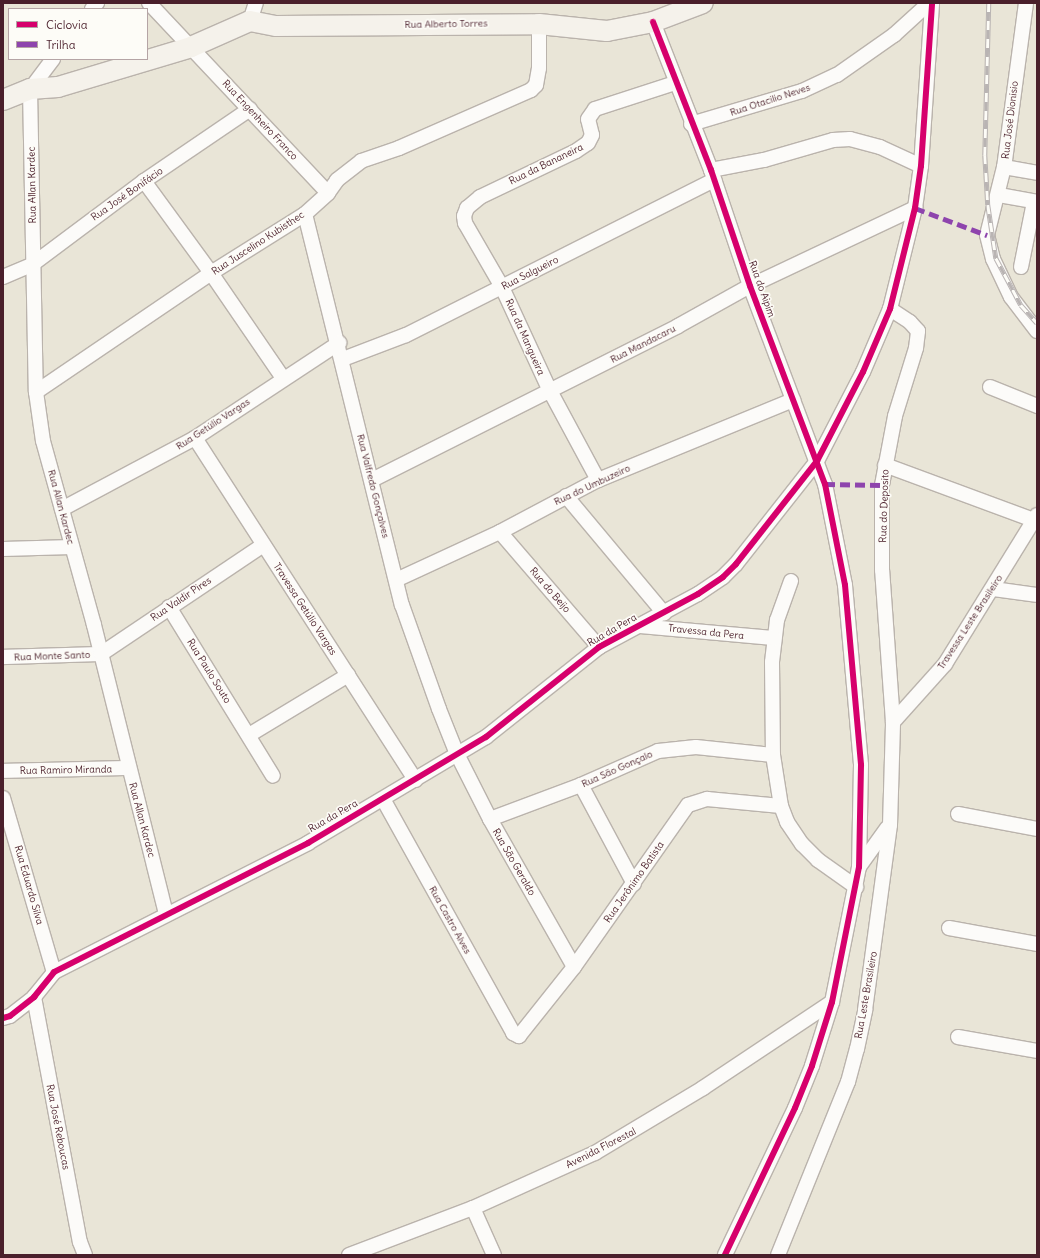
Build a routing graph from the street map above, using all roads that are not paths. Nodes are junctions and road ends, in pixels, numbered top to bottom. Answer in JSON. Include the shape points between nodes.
{"nodes":[{"id":1,"x":149,"y":3,"type":"edge"},
{"id":2,"x":703,"y":3,"type":"edge"},
{"id":3,"x":929,"y":3,"type":"edge"},
{"id":4,"x":932,"y":3,"type":"edge"},
{"id":5,"x":1026,"y":3,"type":"edge"},
{"id":6,"x":253,"y":12,"type":"edge"},
{"id":7,"x":653,"y":22,"type":"junction"},
{"id":8,"x":539,"y":24,"type":"junction"},
{"id":9,"x":191,"y":47,"type":"junction"},
{"id":10,"x":52,"y":60,"type":"edge"},
{"id":11,"x":148,"y":60,"type":"edge"},
{"id":12,"x":148,"y":60,"type":"edge"},
{"id":13,"x":675,"y":83,"type":"junction"},
{"id":14,"x":30,"y":89,"type":"junction"},
{"id":15,"x":3,"y":100,"type":"edge"},
{"id":16,"x":250,"y":109,"type":"junction"},
{"id":17,"x":692,"y":124,"type":"junction"},
{"id":18,"x":921,"y":166,"type":"junction"},
{"id":19,"x":1004,"y":167,"type":"junction"},
{"id":20,"x":1037,"y":173,"type":"edge"},
{"id":21,"x":713,"y":175,"type":"junction"},
{"id":22,"x":144,"y":181,"type":"junction"},
{"id":23,"x":328,"y":193,"type":"junction"},
{"id":24,"x":999,"y":195,"type":"junction"},
{"id":25,"x":480,"y":197,"type":"joint"},
{"id":26,"x":1036,"y":202,"type":"edge"},
{"id":27,"x":915,"y":208,"type":"junction"},
{"id":28,"x":305,"y":214,"type":"junction"},
{"id":29,"x":33,"y":264,"type":"junction"},
{"id":30,"x":1021,"y":267,"type":"dead end"},
{"id":31,"x":212,"y":273,"type":"junction"},
{"id":32,"x":3,"y":277,"type":"edge"},
{"id":33,"x":750,"y":286,"type":"junction"},
{"id":34,"x":502,"y":287,"type":"junction"},
{"id":35,"x":890,"y":309,"type":"junction"},
{"id":36,"x":1037,"y":331,"type":"edge"},
{"id":37,"x":339,"y":343,"type":"junction"},
{"id":38,"x":343,"y":359,"type":"junction"},
{"id":39,"x":283,"y":378,"type":"junction"},
{"id":40,"x":990,"y":387,"type":"dead end"},
{"id":41,"x":550,"y":391,"type":"junction"},
{"id":42,"x":36,"y":392,"type":"junction"},
{"id":43,"x":793,"y":400,"type":"junction"},
{"id":44,"x":1037,"y":406,"type":"edge"},
{"id":45,"x":195,"y":438,"type":"junction"},
{"id":46,"x":817,"y":461,"type":"junction"},
{"id":47,"x":885,"y":465,"type":"junction"},
{"id":48,"x":372,"y":480,"type":"junction"},
{"id":49,"x":598,"y":480,"type":"junction"},
{"id":50,"x":566,"y":496,"type":"junction"},
{"id":51,"x":62,"y":509,"type":"junction"},
{"id":52,"x":1036,"y":518,"type":"edge"},
{"id":53,"x":500,"y":532,"type":"junction"},
{"id":54,"x":263,"y":545,"type":"junction"},
{"id":55,"x":72,"y":547,"type":"junction"},
{"id":56,"x":3,"y":549,"type":"edge"},
{"id":57,"x":396,"y":580,"type":"junction"},
{"id":58,"x":791,"y":581,"type":"dead end"},
{"id":59,"x":993,"y":589,"type":"junction"},
{"id":60,"x":1037,"y":595,"type":"edge"},
{"id":61,"x":169,"y":607,"type":"junction"},
{"id":62,"x":664,"y":613,"type":"junction"},
{"id":63,"x":639,"y":626,"type":"junction"},
{"id":64,"x":774,"y":638,"type":"junction"},
{"id":65,"x":599,"y":647,"type":"junction"},
{"id":66,"x":100,"y":654,"type":"junction"},
{"id":67,"x":3,"y":657,"type":"edge"},
{"id":68,"x":348,"y":675,"type":"junction"},
{"id":69,"x":893,"y":722,"type":"junction"},
{"id":70,"x":249,"y":735,"type":"junction"},
{"id":71,"x":457,"y":754,"type":"junction"},
{"id":72,"x":773,"y":755,"type":"junction"},
{"id":73,"x":129,"y":768,"type":"junction"},
{"id":74,"x":3,"y":771,"type":"edge"},
{"id":75,"x":272,"y":776,"type":"dead end"},
{"id":76,"x":415,"y":780,"type":"junction"},
{"id":77,"x":581,"y":785,"type":"junction"},
{"id":78,"x":3,"y":798,"type":"edge"},
{"id":79,"x":383,"y":799,"type":"junction"},
{"id":80,"x":781,"y":806,"type":"junction"},
{"id":81,"x":958,"y":814,"type":"dead end"},
{"id":82,"x":490,"y":819,"type":"junction"},
{"id":83,"x":890,"y":825,"type":"junction"},
{"id":84,"x":1037,"y":829,"type":"edge"},
{"id":85,"x":859,"y":867,"type":"junction"},
{"id":86,"x":634,"y":884,"type":"junction"},
{"id":87,"x":856,"y":886,"type":"junction"},
{"id":88,"x":166,"y":913,"type":"junction"},
{"id":89,"x":949,"y":928,"type":"dead end"},
{"id":90,"x":1037,"y":944,"type":"edge"},
{"id":91,"x":574,"y":967,"type":"junction"},
{"id":92,"x":54,"y":972,"type":"junction"},
{"id":93,"x":34,"y":998,"type":"junction"},
{"id":94,"x":832,"y":1002,"type":"junction"},
{"id":95,"x":3,"y":1018,"type":"edge"},
{"id":96,"x":521,"y":1034,"type":"joint"},
{"id":97,"x":958,"y":1037,"type":"dead end"},
{"id":98,"x":1037,"y":1050,"type":"edge"},
{"id":99,"x":473,"y":1208,"type":"junction"},
{"id":100,"x":85,"y":1255,"type":"edge"},
{"id":101,"x":349,"y":1255,"type":"edge"},
{"id":102,"x":494,"y":1255,"type":"edge"},
{"id":103,"x":724,"y":1255,"type":"edge"},
{"id":104,"x":778,"y":1255,"type":"edge"}],
"edges":[{"from":1,"to":9,"type":"street","name":"Rua Engenheiro Franco"},
{"from":2,"to":7,"type":"street","name":"Rua Alberto Torres"},
{"from":3,"to":17,"type":"street","name":"Rua Otacílio Neves","via":[[894,35],[837,75],[802,92]]},
{"from":4,"to":18,"type":"street","name":"Rua da Pera"},
{"from":5,"to":19,"type":"street","name":"Rua José Dionisio"},
{"from":6,"to":8,"type":"street","name":"Rua Alberto Torres","via":[[276,26]]},
{"from":6,"to":9,"type":"street","name":"Rua Alberto Torres"},
{"from":7,"to":8,"type":"street","name":"Rua Alberto Torres","via":[[607,31]]},
{"from":7,"to":13,"type":"street","name":"Rua do Aipim"},
{"from":8,"to":23,"type":"street","name":"Rua Juscelino Kubisthec","via":[[539,68],[536,85],[532,90],[399,148],[361,161],[337,180]]},
{"from":9,"to":11,"type":"street","name":"Rua Alberto Torres"},
{"from":9,"to":16,"type":"street","name":"Rua Engenheiro Franco"},
{"from":10,"to":14,"type":"street"},
{"from":12,"to":14,"type":"street","name":"Rua Alberto Torres","via":[[58,87]]},
{"from":13,"to":17,"type":"street","name":"Rua do Aipim"},
{"from":13,"to":25,"type":"street","name":"Rua da Bananeira","via":[[595,109],[588,119],[592,135],[588,143],[576,152]]},
{"from":14,"to":15,"type":"street","name":"Rua Alberto Torres"},
{"from":14,"to":29,"type":"street","name":"Rua Allan Kardec"},
{"from":16,"to":22,"type":"street","name":"Rua José Bonifácio"},
{"from":16,"to":23,"type":"street","name":"Rua Engenheiro Franco"},
{"from":17,"to":21,"type":"street","name":"Rua do Aipim"},
{"from":18,"to":21,"type":"street","name":"Rua Salgueiro","via":[[880,148],[850,139],[833,140]]},
{"from":18,"to":27,"type":"street","name":"Rua da Pera"},
{"from":19,"to":20,"type":"street"},
{"from":19,"to":24,"type":"street","name":"Rua José Dionisio"},
{"from":21,"to":33,"type":"street","name":"Rua do Aipim"},
{"from":21,"to":34,"type":"street","name":"Rua Salgueiro"},
{"from":22,"to":29,"type":"street","name":"Rua José Bonifácio"},
{"from":22,"to":31,"type":"street"},
{"from":23,"to":28,"type":"street","name":"Rua Juscelino Kubisthec"},
{"from":24,"to":26,"type":"street"},
{"from":24,"to":36,"type":"street","name":"Rua José Dionisio","via":[[987,235],[993,259],[1011,297]]},
{"from":25,"to":34,"type":"street","name":"Rua da Mangueira","via":[[467,208],[464,218]]},
{"from":26,"to":30,"type":"street"},
{"from":27,"to":33,"type":"street","name":"Rua Mandacaru"},
{"from":27,"to":35,"type":"street","name":"Rua da Pera"},
{"from":28,"to":31,"type":"street","name":"Rua Juscelino Kubisthec"},
{"from":28,"to":37,"type":"street","name":"Rua Valfredo Gonçalves"},
{"from":29,"to":32,"type":"street","name":"Rua José Bonifácio"},
{"from":29,"to":42,"type":"street","name":"Rua Allan Kardec"},
{"from":31,"to":39,"type":"street"},
{"from":31,"to":42,"type":"street","name":"Rua Juscelino Kubisthec"},
{"from":33,"to":41,"type":"street","name":"Rua Mandacaru"},
{"from":33,"to":43,"type":"street","name":"Rua do Aipim"},
{"from":34,"to":38,"type":"street","name":"Rua Salgueiro","via":[[384,345]]},
{"from":34,"to":41,"type":"street","name":"Rua da Mangueira"},
{"from":35,"to":46,"type":"street","name":"Rua da Pera","via":[[863,372]]},
{"from":35,"to":47,"type":"street","name":"Rua do Deposito","via":[[910,322],[918,331],[916,348],[895,416]]},
{"from":37,"to":38,"type":"street","name":"Rua Valfredo Gonçalves"},
{"from":37,"to":39,"type":"street","name":"Rua Getúlio Vargas"},
{"from":38,"to":48,"type":"street","name":"Rua Valfredo Gonçalves"},
{"from":39,"to":45,"type":"street","name":"Rua Getúlio Vargas"},
{"from":40,"to":44,"type":"street"},
{"from":41,"to":48,"type":"street","name":"Rua Mandacaru"},
{"from":41,"to":49,"type":"street","name":"Rua da Mangueira"},
{"from":42,"to":51,"type":"street","name":"Rua Allan Kardec","via":[[43,442]]},
{"from":43,"to":46,"type":"street","name":"Rua do Aipim"},
{"from":43,"to":49,"type":"street","name":"Rua do Umbuzeiro"},
{"from":45,"to":51,"type":"street","name":"Rua Getúlio Vargas"},
{"from":45,"to":54,"type":"street","name":"Travessa Getúlio Vargas"},
{"from":46,"to":62,"type":"street","name":"Rua da Pera","via":[[736,564],[711,585]]},
{"from":46,"to":85,"type":"street","name":"Rua do Aipim","via":[[838,546],[851,634],[861,766]]},
{"from":47,"to":52,"type":"street"},
{"from":47,"to":69,"type":"street","name":"Rua do Deposito","via":[[882,570]]},
{"from":48,"to":57,"type":"street","name":"Rua Valfredo Gonçalves"},
{"from":49,"to":50,"type":"street","name":"Rua do Umbuzeiro"},
{"from":50,"to":53,"type":"street","name":"Rua do Umbuzeiro"},
{"from":50,"to":62,"type":"street"},
{"from":51,"to":55,"type":"street","name":"Rua Allan Kardec"},
{"from":52,"to":59,"type":"street","name":"Travessa Leste Brasileiro"},
{"from":53,"to":57,"type":"street","name":"Rua do Umbuzeiro"},
{"from":53,"to":65,"type":"street","name":"Rua do Beijo"},
{"from":54,"to":61,"type":"street","name":"Rua Valdir Pires"},
{"from":54,"to":68,"type":"street","name":"Travessa Getúlio Vargas"},
{"from":55,"to":56,"type":"street"},
{"from":55,"to":66,"type":"street","name":"Rua Allan Kardec"},
{"from":57,"to":71,"type":"street","name":"Rua Valfredo Gonçalves","via":[[407,620]]},
{"from":58,"to":64,"type":"street","via":[[783,600]]},
{"from":59,"to":60,"type":"street"},
{"from":59,"to":69,"type":"street","name":"Travessa Leste Brasileiro","via":[[945,664]]},
{"from":61,"to":66,"type":"street","name":"Rua Valdir Pires"},
{"from":61,"to":70,"type":"street","name":"Rua Paulo Souto"},
{"from":62,"to":63,"type":"street","name":"Rua da Pera"},
{"from":63,"to":64,"type":"street","name":"Travessa da Pera"},
{"from":63,"to":65,"type":"street","name":"Rua da Pera"},
{"from":64,"to":72,"type":"street"},
{"from":65,"to":71,"type":"street","name":"Rua da Pera","via":[[486,737]]},
{"from":66,"to":67,"type":"street","name":"Rua Monte Santo"},
{"from":66,"to":73,"type":"street","name":"Rua Allan Kardec"},
{"from":68,"to":70,"type":"street"},
{"from":68,"to":76,"type":"street","name":"Travessa Getúlio Vargas"},
{"from":69,"to":83,"type":"street","name":"Rua Leste Brasileiro"},
{"from":70,"to":75,"type":"street","name":"Rua Paulo Souto"},
{"from":71,"to":76,"type":"street","name":"Rua da Pera"},
{"from":71,"to":82,"type":"street","name":"Rua São Geraldo"},
{"from":72,"to":77,"type":"street","name":"Rua São Gonçalo","via":[[696,747],[674,748],[642,757]]},
{"from":72,"to":80,"type":"street"},
{"from":73,"to":74,"type":"street","name":"Rua Ramiro Miranda"},
{"from":73,"to":88,"type":"street","name":"Rua Allan Kardec"},
{"from":76,"to":79,"type":"street","name":"Rua da Pera"},
{"from":77,"to":82,"type":"street","name":"Rua São Gonçalo"},
{"from":77,"to":86,"type":"street"},
{"from":78,"to":92,"type":"street","name":"Rua Eduardo Silva"},
{"from":79,"to":88,"type":"street","name":"Rua da Pera","via":[[308,842]]},
{"from":79,"to":96,"type":"street","name":"Rua Castro Alves","via":[[513,1033]]},
{"from":80,"to":86,"type":"street","name":"Rua Jerônimo Batista","via":[[707,800],[688,805]]},
{"from":80,"to":87,"type":"street","via":[[787,822],[802,844],[818,860]]},
{"from":81,"to":84,"type":"street"},
{"from":82,"to":91,"type":"street","name":"Rua São Geraldo"},
{"from":83,"to":85,"type":"street"},
{"from":83,"to":104,"type":"street","name":"Rua Leste Brasileiro","via":[[866,1003],[857,1049],[848,1082]]},
{"from":85,"to":87,"type":"street","name":"Rua do Aipim"},
{"from":86,"to":91,"type":"street","name":"Rua Jerônimo Batista"},
{"from":87,"to":94,"type":"street","name":"Rua do Aipim"},
{"from":88,"to":92,"type":"street","name":"Rua da Pera"},
{"from":89,"to":90,"type":"street"},
{"from":91,"to":96,"type":"street","name":"Rua Jerônimo Batista"},
{"from":92,"to":93,"type":"street","name":"Rua da Pera"},
{"from":93,"to":95,"type":"street","name":"Rua da Pera","via":[[10,1016]]},
{"from":93,"to":100,"type":"street","name":"Rua José Reboucas","via":[[80,1242]]},
{"from":94,"to":99,"type":"street","name":"Avenida Florestal","via":[[650,1122],[595,1153]]},
{"from":94,"to":103,"type":"street","name":"Rua do Aipim","via":[[812,1066],[795,1108]]},
{"from":97,"to":98,"type":"street"},
{"from":99,"to":101,"type":"street","name":"Avenida Florestal"},
{"from":99,"to":102,"type":"street"}]}
